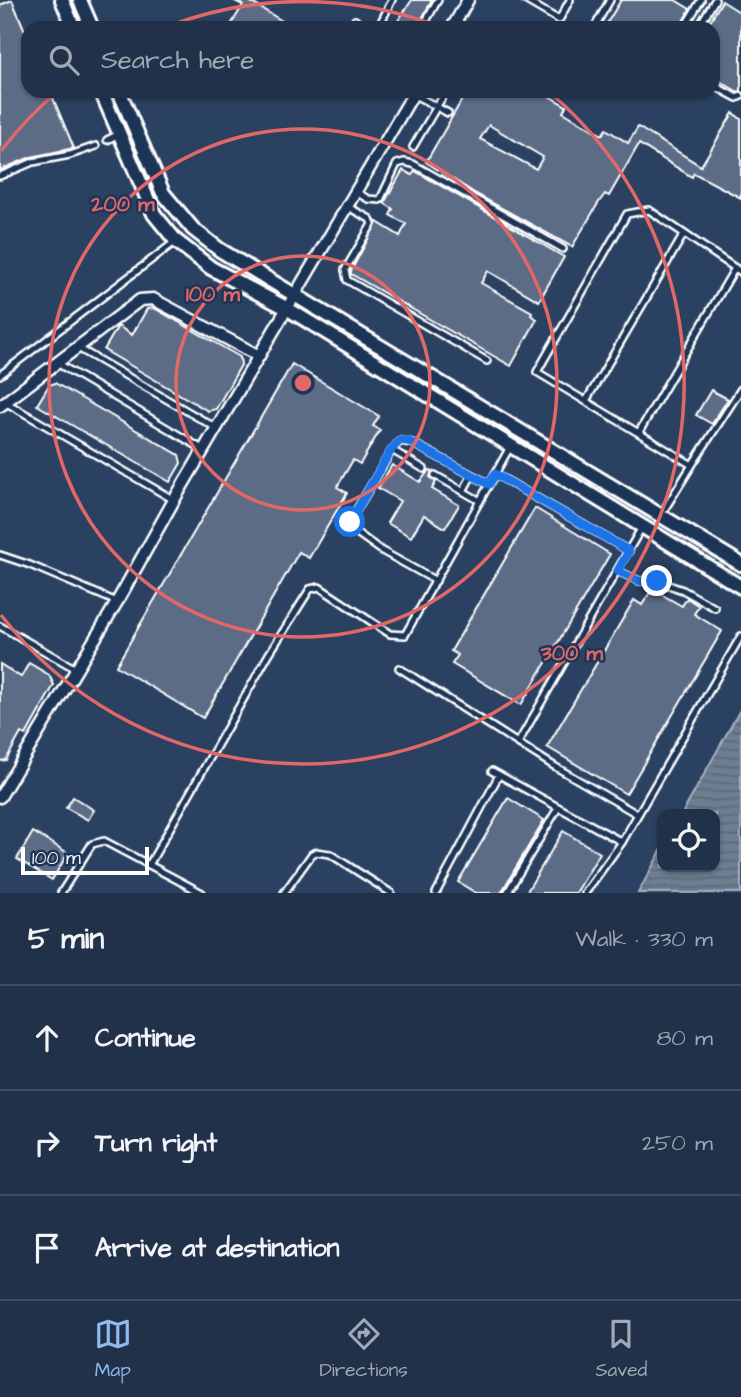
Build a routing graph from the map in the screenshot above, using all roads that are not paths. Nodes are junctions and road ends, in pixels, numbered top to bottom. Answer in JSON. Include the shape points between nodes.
{"nodes":[{"id":1,"x":62,"y":0,"type":"edge"},
{"id":2,"x":80,"y":0,"type":"edge"},
{"id":3,"x":392,"y":0,"type":"edge"},
{"id":4,"x":438,"y":0,"type":"edge"},
{"id":5,"x":468,"y":0,"type":"edge"},
{"id":6,"x":525,"y":0,"type":"edge"},
{"id":7,"x":570,"y":0,"type":"edge"},
{"id":8,"x":610,"y":0,"type":"edge"},
{"id":9,"x":701,"y":0,"type":"edge"},
{"id":10,"x":715,"y":0,"type":"edge"},
{"id":11,"x":559,"y":19,"type":"joint"},
{"id":12,"x":71,"y":21,"type":"edge"},
{"id":13,"x":89,"y":21,"type":"edge"},
{"id":14,"x":381,"y":21,"type":"edge"},
{"id":15,"x":426,"y":21,"type":"edge"},
{"id":16,"x":456,"y":21,"type":"edge"},
{"id":17,"x":598,"y":21,"type":"edge"},
{"id":18,"x":688,"y":21,"type":"edge"},
{"id":19,"x":702,"y":21,"type":"edge"},
{"id":20,"x":720,"y":89,"type":"edge"},
{"id":21,"x":741,"y":96,"type":"edge"},
{"id":22,"x":103,"y":98,"type":"edge"},
{"id":23,"x":122,"y":98,"type":"edge"},
{"id":24,"x":411,"y":98,"type":"edge"},
{"id":25,"x":422,"y":98,"type":"edge"},
{"id":26,"x":442,"y":98,"type":"edge"},
{"id":27,"x":436,"y":107,"type":"junction"},
{"id":28,"x":448,"y":113,"type":"dead end"},
{"id":29,"x":96,"y":146,"type":"dead end"},
{"id":30,"x":413,"y":148,"type":"dead end"},
{"id":31,"x":0,"y":176,"type":"edge"},
{"id":32,"x":356,"y":192,"type":"junction"},
{"id":33,"x":348,"y":207,"type":"junction"},
{"id":34,"x":684,"y":234,"type":"junction"},
{"id":35,"x":176,"y":241,"type":"junction"},
{"id":36,"x":563,"y":249,"type":"dead end"},
{"id":37,"x":738,"y":270,"type":"edge"},
{"id":38,"x":297,"y":294,"type":"junction"},
{"id":39,"x":288,"y":310,"type":"junction"},
{"id":40,"x":78,"y":348,"type":"junction"},
{"id":41,"x":259,"y":356,"type":"junction"},
{"id":42,"x":487,"y":361,"type":"dead end"},
{"id":43,"x":57,"y":363,"type":"junction"},
{"id":44,"x":0,"y":375,"type":"edge"},
{"id":45,"x":741,"y":389,"type":"edge"},
{"id":46,"x":586,"y":401,"type":"junction"},
{"id":47,"x":2,"y":404,"type":"edge"},
{"id":48,"x":218,"y":429,"type":"junction"},
{"id":49,"x":639,"y":432,"type":"junction"},
{"id":50,"x":510,"y":447,"type":"junction"},
{"id":51,"x":204,"y":450,"type":"junction"},
{"id":52,"x":391,"y":450,"type":"junction"},
{"id":53,"x":692,"y":465,"type":"junction"},
{"id":54,"x":424,"y":469,"type":"dead end"},
{"id":55,"x":495,"y":474,"type":"junction"},
{"id":56,"x":435,"y":475,"type":"dead end"},
{"id":57,"x":472,"y":475,"type":"junction"},
{"id":58,"x":489,"y":484,"type":"junction"},
{"id":59,"x":463,"y":491,"type":"junction"},
{"id":60,"x":174,"y":500,"type":"junction"},
{"id":61,"x":480,"y":502,"type":"junction"},
{"id":62,"x":661,"y":515,"type":"junction"},
{"id":63,"x":642,"y":527,"type":"junction"},
{"id":64,"x":629,"y":551,"type":"junction"},
{"id":65,"x":0,"y":555,"type":"edge"},
{"id":66,"x":741,"y":564,"type":"edge"},
{"id":67,"x":618,"y":571,"type":"junction"},
{"id":68,"x":436,"y":581,"type":"junction"},
{"id":69,"x":741,"y":587,"type":"edge"},
{"id":70,"x":117,"y":603,"type":"junction"},
{"id":71,"x":715,"y":608,"type":"dead end"},
{"id":72,"x":0,"y":626,"type":"edge"},
{"id":73,"x":741,"y":636,"type":"edge"},
{"id":74,"x":399,"y":668,"type":"dead end"},
{"id":75,"x":77,"y":670,"type":"junction"},
{"id":76,"x":518,"y":743,"type":"junction"},
{"id":77,"x":492,"y":771,"type":"dead end"},
{"id":78,"x":499,"y":775,"type":"junction"},
{"id":79,"x":3,"y":785,"type":"edge"},
{"id":80,"x":0,"y":797,"type":"edge"},
{"id":81,"x":558,"y":808,"type":"junction"},
{"id":82,"x":637,"y":814,"type":"junction"},
{"id":83,"x":622,"y":842,"type":"junction"},
{"id":84,"x":149,"y":865,"type":"junction"},
{"id":85,"x":61,"y":893,"type":"edge"},
{"id":86,"x":202,"y":893,"type":"edge"},
{"id":87,"x":284,"y":893,"type":"edge"},
{"id":88,"x":391,"y":893,"type":"edge"},
{"id":89,"x":436,"y":893,"type":"edge"},
{"id":90,"x":507,"y":893,"type":"edge"},
{"id":91,"x":585,"y":893,"type":"edge"}],
"edges":[{"from":1,"to":12,"type":"street"},
{"from":2,"to":13,"type":"street"},
{"from":3,"to":14,"type":"lane"},
{"from":4,"to":15,"type":"lane"},
{"from":5,"to":16,"type":"street"},
{"from":6,"to":11,"type":"lane"},
{"from":7,"to":11,"type":"lane"},
{"from":8,"to":17,"type":"lane"},
{"from":9,"to":18,"type":"lane"},
{"from":10,"to":19,"type":"lane"},
{"from":20,"to":21,"type":"lane"},
{"from":22,"to":35,"type":"street","via":[[113,137],[154,214]]},
{"from":23,"to":38,"type":"street","via":[[163,193],[193,229]]},
{"from":24,"to":32,"type":"street"},
{"from":25,"to":27,"type":"lane"},
{"from":26,"to":27,"type":"lane"},
{"from":27,"to":28,"type":"lane"},
{"from":27,"to":30,"type":"lane"},
{"from":29,"to":31,"type":"lane","via":[[33,162]]},
{"from":32,"to":33,"type":"street"},
{"from":32,"to":36,"type":"lane","via":[[380,200],[397,164],[413,164]]},
{"from":33,"to":38,"type":"street"},
{"from":33,"to":42,"type":"lane","via":[[372,224],[345,270],[347,280]]},
{"from":34,"to":37,"type":"lane"},
{"from":34,"to":46,"type":"lane"},
{"from":34,"to":46,"type":"lane","via":[[649,210],[627,214],[537,372]]},
{"from":35,"to":39,"type":"street","via":[[211,268]]},
{"from":35,"to":44,"type":"lane"},
{"from":37,"to":49,"type":"lane"},
{"from":38,"to":39,"type":"street"},
{"from":38,"to":62,"type":"street"},
{"from":39,"to":41,"type":"street"},
{"from":39,"to":50,"type":"street"},
{"from":40,"to":41,"type":"street","via":[[146,298]]},
{"from":40,"to":43,"type":"street"},
{"from":40,"to":48,"type":"lane"},
{"from":41,"to":48,"type":"street"},
{"from":43,"to":47,"type":"street"},
{"from":43,"to":51,"type":"lane"},
{"from":45,"to":53,"type":"lane"},
{"from":46,"to":49,"type":"lane"},
{"from":47,"to":60,"type":"lane"},
{"from":48,"to":51,"type":"street"},
{"from":49,"to":53,"type":"lane"},
{"from":50,"to":55,"type":"lane"},
{"from":50,"to":63,"type":"street"},
{"from":51,"to":60,"type":"street"},
{"from":52,"to":54,"type":"lane"},
{"from":52,"to":57,"type":"lane","via":[[400,440],[408,441]]},
{"from":52,"to":68,"type":"lane","via":[[349,527]]},
{"from":53,"to":62,"type":"lane"},
{"from":55,"to":58,"type":"lane"},
{"from":55,"to":64,"type":"lane"},
{"from":56,"to":59,"type":"lane"},
{"from":57,"to":58,"type":"lane"},
{"from":57,"to":59,"type":"lane"},
{"from":58,"to":61,"type":"lane"},
{"from":59,"to":61,"type":"lane"},
{"from":60,"to":70,"type":"street"},
{"from":61,"to":68,"type":"lane"},
{"from":62,"to":66,"type":"street"},
{"from":63,"to":64,"type":"lane"},
{"from":63,"to":69,"type":"street"},
{"from":64,"to":67,"type":"lane"},
{"from":65,"to":70,"type":"lane"},
{"from":67,"to":71,"type":"lane","via":[[683,590]]},
{"from":67,"to":76,"type":"lane"},
{"from":68,"to":84,"type":"lane","via":[[405,635],[390,634],[319,587],[310,589]]},
{"from":70,"to":75,"type":"street"},
{"from":72,"to":75,"type":"lane"},
{"from":73,"to":82,"type":"lane"},
{"from":74,"to":76,"type":"lane"},
{"from":75,"to":79,"type":"street"},
{"from":76,"to":82,"type":"lane"},
{"from":77,"to":78,"type":"lane"},
{"from":78,"to":81,"type":"lane"},
{"from":78,"to":89,"type":"lane"},
{"from":79,"to":80,"type":"street"},
{"from":81,"to":83,"type":"lane"},
{"from":81,"to":90,"type":"lane"},
{"from":82,"to":83,"type":"lane"},
{"from":83,"to":91,"type":"lane"},
{"from":84,"to":85,"type":"lane","via":[[112,844],[97,842]]},
{"from":84,"to":86,"type":"lane"},
{"from":87,"to":88,"type":"lane","via":[[312,854],[323,852]]}]}
